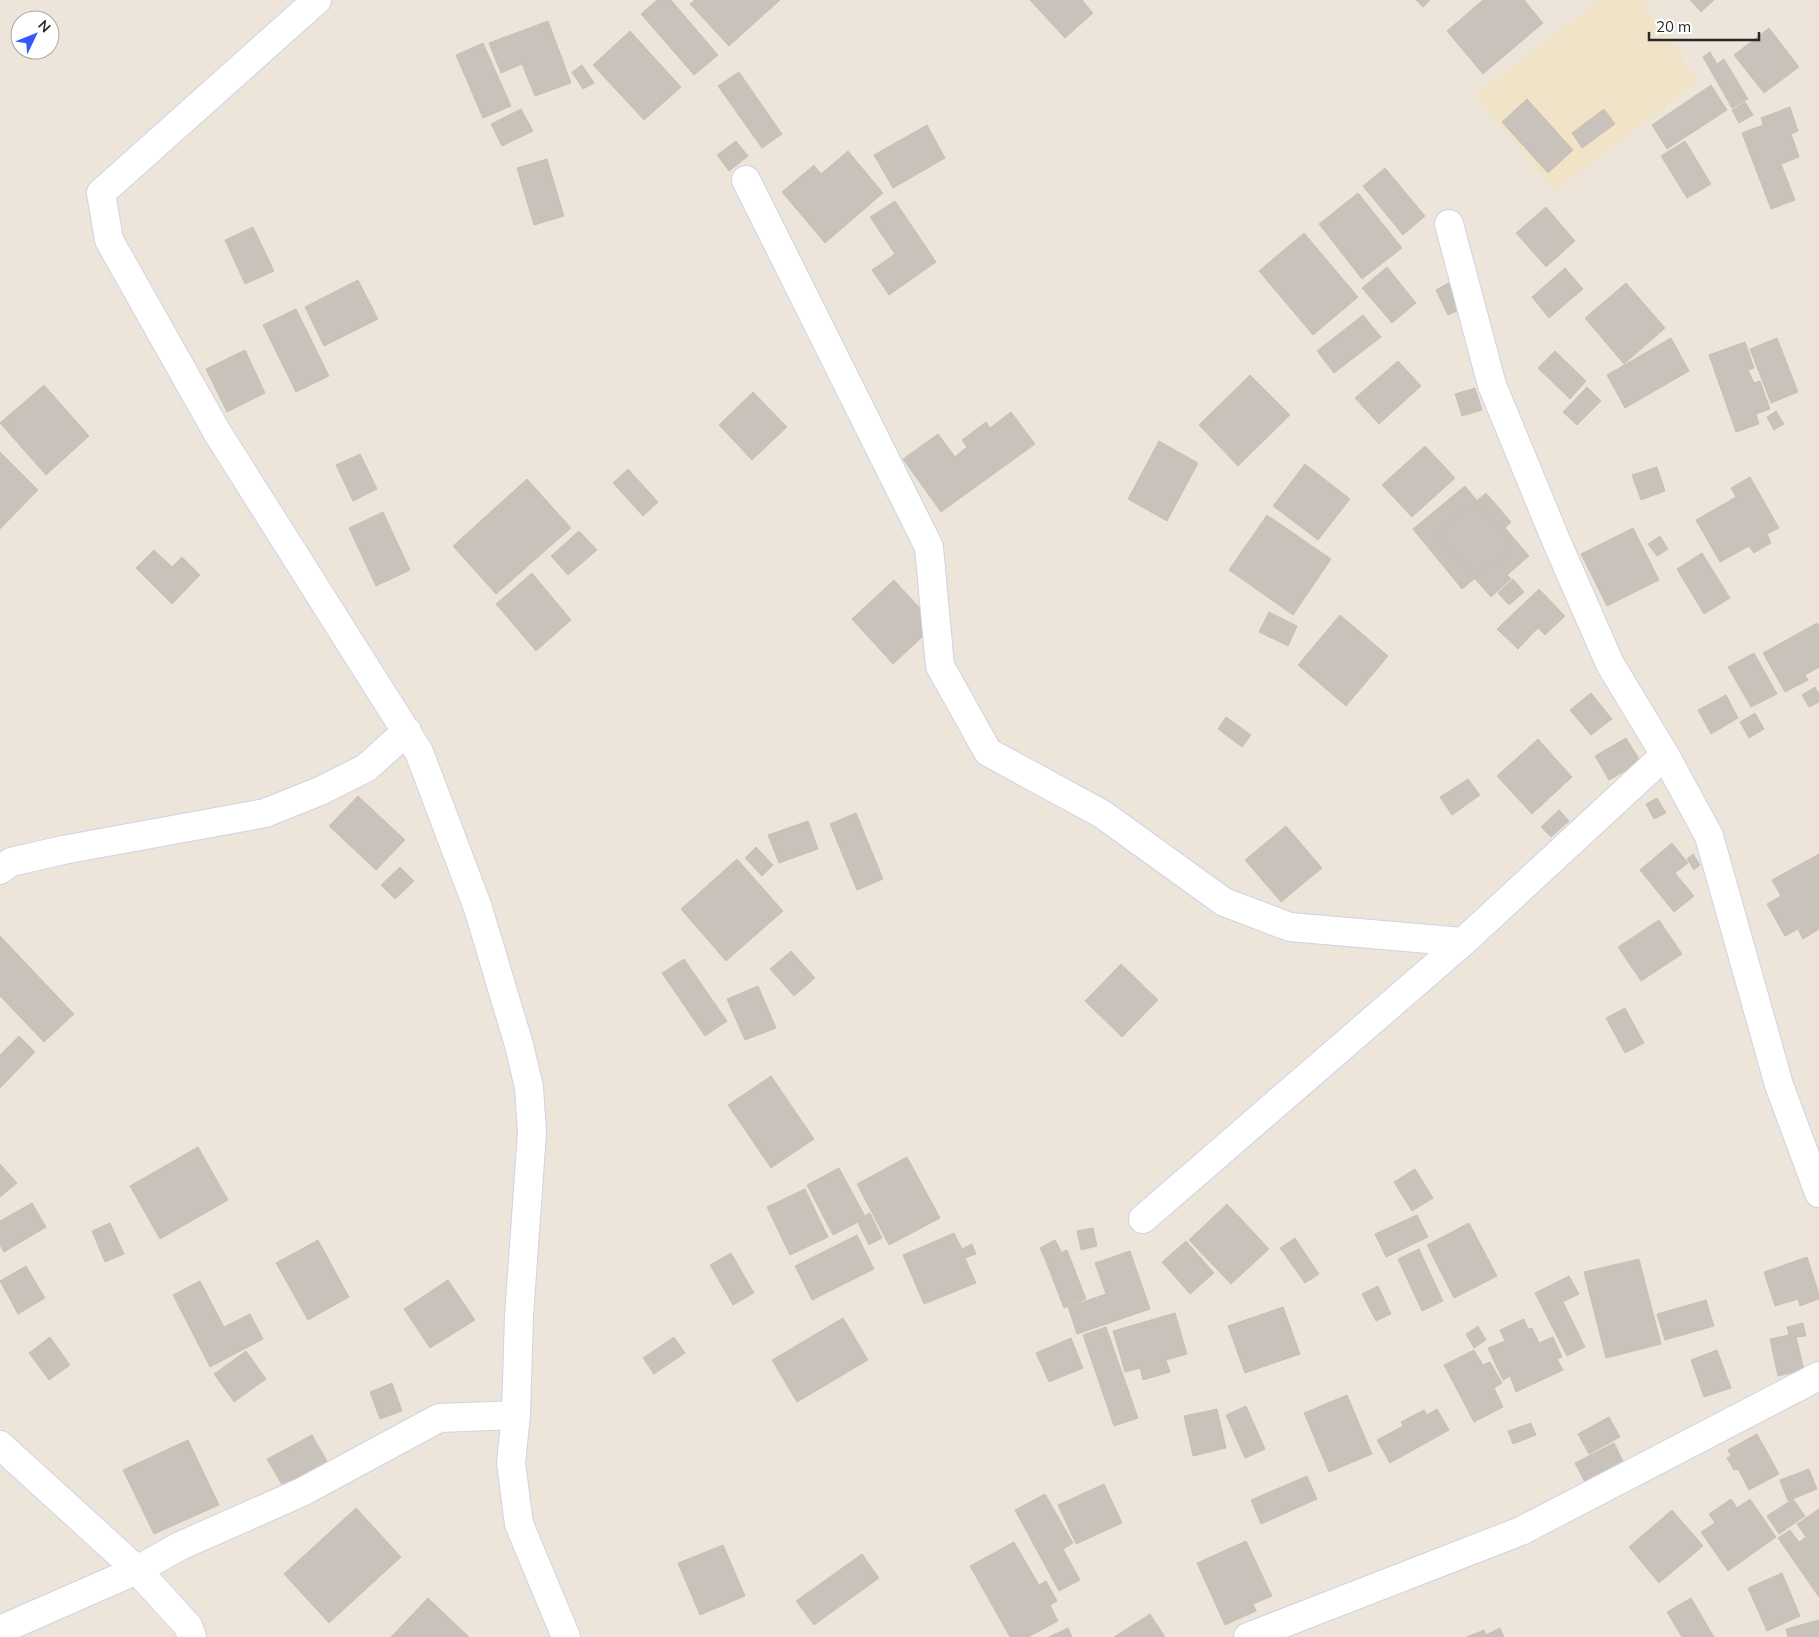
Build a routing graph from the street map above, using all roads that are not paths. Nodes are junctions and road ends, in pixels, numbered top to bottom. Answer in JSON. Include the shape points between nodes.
{"nodes":[{"id":1,"x":317,"y":0,"type":"edge"},
{"id":2,"x":746,"y":180,"type":"dead end"},
{"id":3,"x":1449,"y":224,"type":"dead end"},
{"id":4,"x":407,"y":731,"type":"junction"},
{"id":5,"x":1666,"y":754,"type":"junction"},
{"id":6,"x":0,"y":870,"type":"edge"},
{"id":7,"x":1463,"y":942,"type":"junction"},
{"id":8,"x":1819,"y":1193,"type":"edge"},
{"id":9,"x":1143,"y":1218,"type":"dead end"},
{"id":10,"x":1819,"y":1376,"type":"edge"},
{"id":11,"x":516,"y":1415,"type":"junction"},
{"id":12,"x":0,"y":1445,"type":"edge"},
{"id":13,"x":137,"y":1570,"type":"junction"},
{"id":14,"x":0,"y":1630,"type":"edge"},
{"id":15,"x":192,"y":1637,"type":"edge"},
{"id":16,"x":566,"y":1637,"type":"edge"},
{"id":17,"x":1248,"y":1637,"type":"edge"}],
"edges":[{"from":1,"to":4,"type":"street","via":[[101,193],[108,240],[207,414]]},
{"from":2,"to":7,"type":"street","via":[[929,547],[940,666],[988,752],[1102,814],[1224,902],[1290,926]]},
{"from":3,"to":5,"type":"street","via":[[1492,385],[1503,412],[1610,664]]},
{"from":4,"to":6,"type":"street","via":[[366,768],[264,813],[63,850],[12,862]]},
{"from":4,"to":11,"type":"street","via":[[419,752],[478,908],[529,1087],[532,1133],[518,1316]]},
{"from":5,"to":7,"type":"street"},
{"from":5,"to":8,"type":"street","via":[[1709,836],[1779,1085]]},
{"from":7,"to":9,"type":"street"},
{"from":10,"to":17,"type":"street","via":[[1521,1531]]},
{"from":11,"to":13,"type":"street","via":[[439,1418],[302,1492],[180,1546]]},
{"from":11,"to":16,"type":"street","via":[[511,1463],[519,1524]]},
{"from":12,"to":13,"type":"street"},
{"from":13,"to":14,"type":"street"},
{"from":13,"to":15,"type":"street","via":[[188,1626]]}]}
